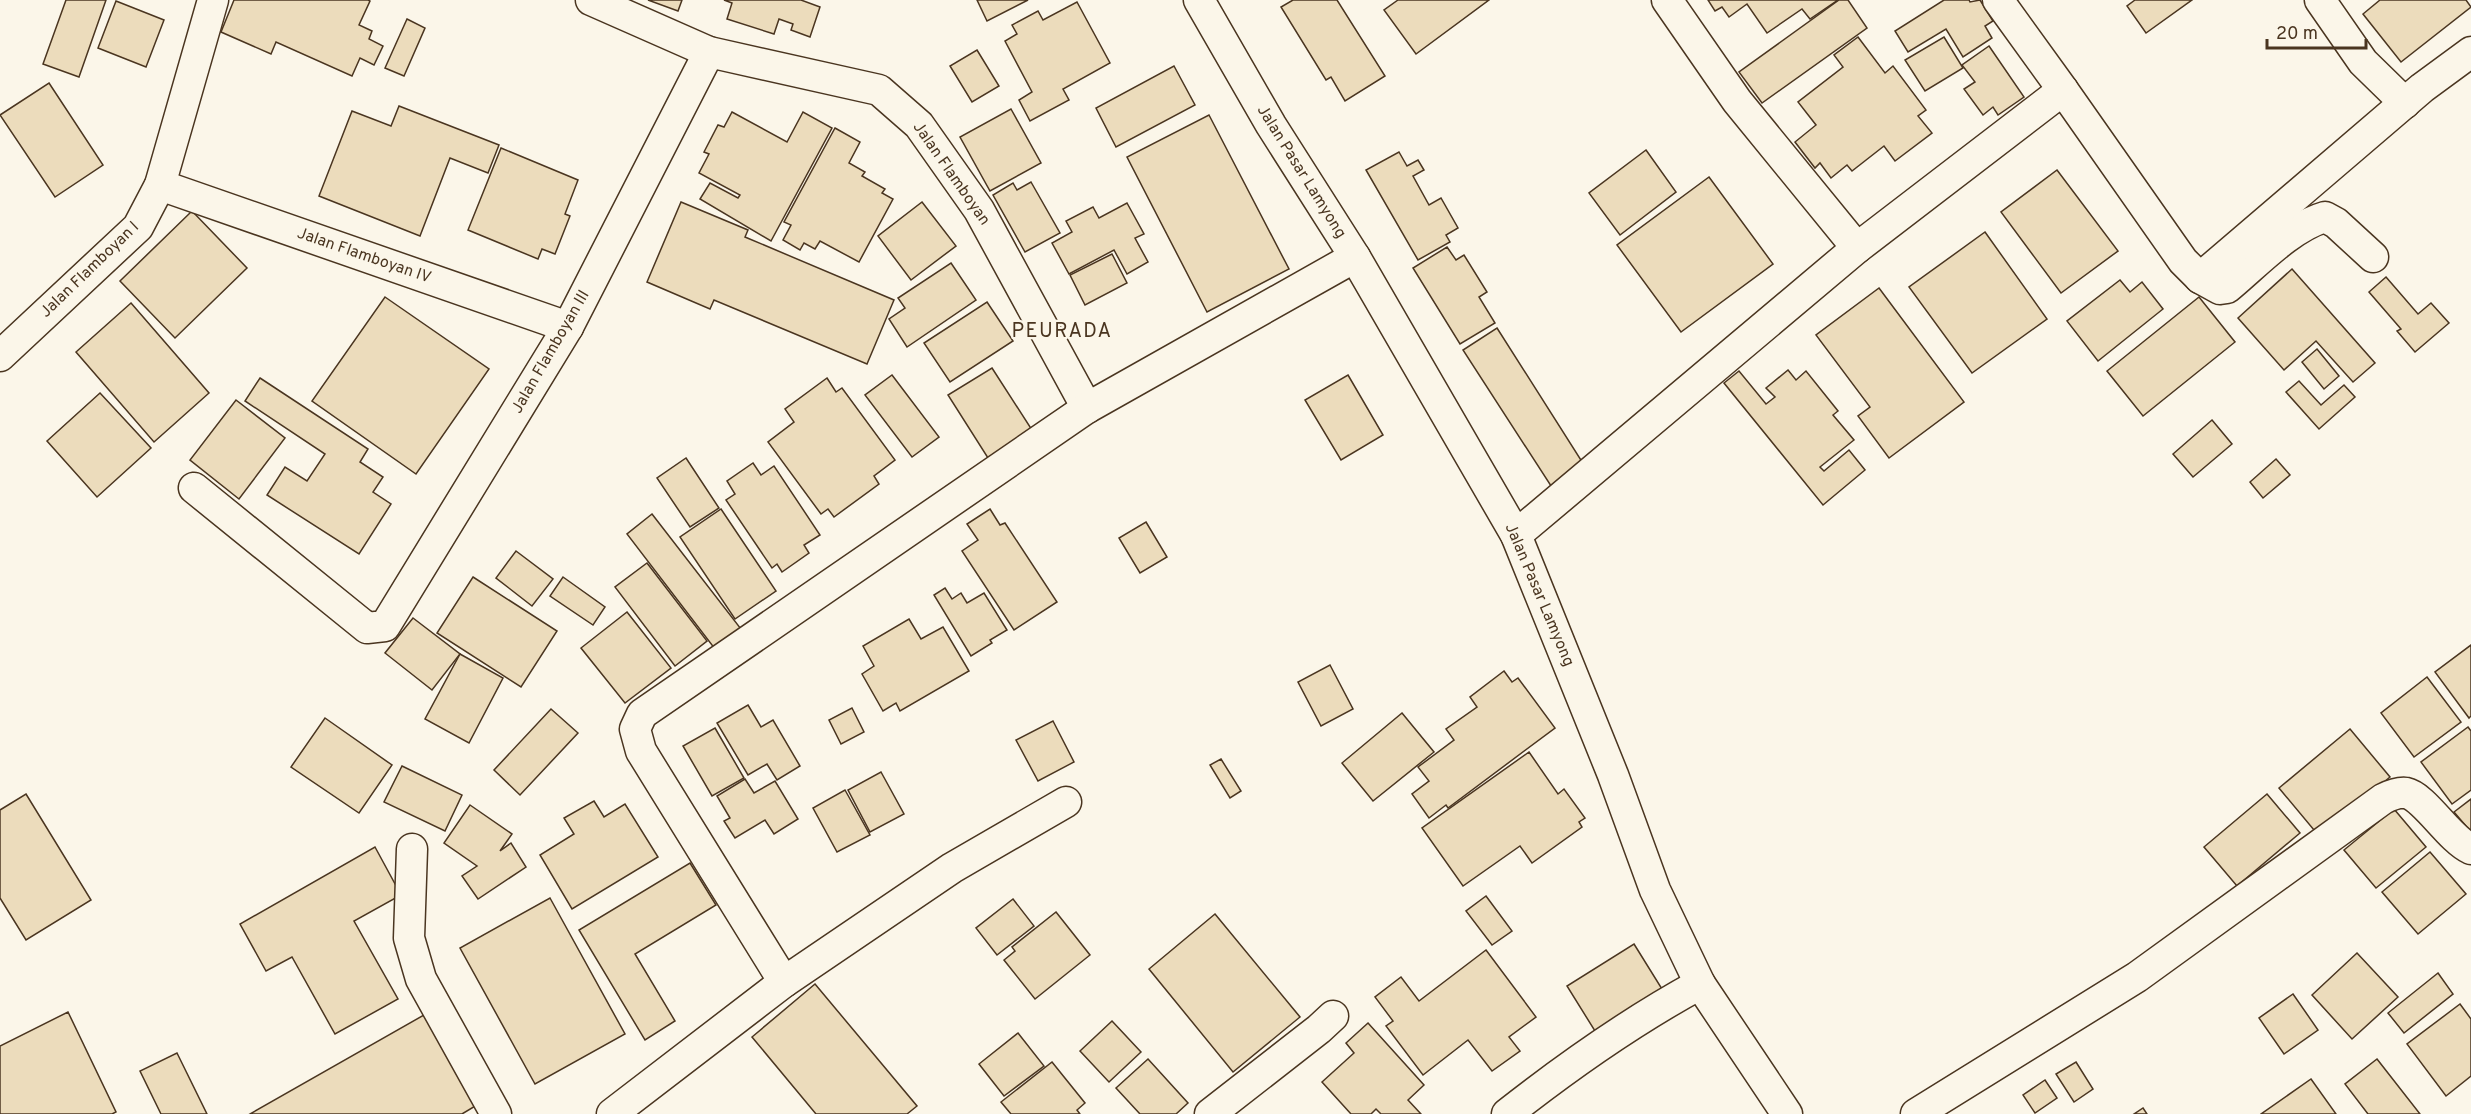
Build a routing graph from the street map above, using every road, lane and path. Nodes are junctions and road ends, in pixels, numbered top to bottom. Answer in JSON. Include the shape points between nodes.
{"nodes":[{"id":1,"x":213,"y":0,"type":"edge"},
{"id":2,"x":591,"y":0,"type":"edge"},
{"id":3,"x":1199,"y":0,"type":"edge"},
{"id":4,"x":1667,"y":0,"type":"edge"},
{"id":5,"x":1998,"y":0,"type":"edge"},
{"id":6,"x":2320,"y":0,"type":"edge"},
{"id":7,"x":709,"y":52,"type":"junction"},
{"id":8,"x":2471,"y":52,"type":"edge"},
{"id":9,"x":2063,"y":90,"type":"junction"},
{"id":10,"x":2405,"y":103,"type":"junction"},
{"id":11,"x":160,"y":185,"type":"junction"},
{"id":12,"x":1857,"y":248,"type":"junction"},
{"id":13,"x":1355,"y":257,"type":"junction"},
{"id":14,"x":2373,"y":257,"type":"dead end"},
{"id":15,"x":2200,"y":278,"type":"junction"},
{"id":16,"x":568,"y":327,"type":"junction"},
{"id":17,"x":0,"y":356,"type":"edge"},
{"id":18,"x":1087,"y":408,"type":"junction"},
{"id":19,"x":194,"y":488,"type":"dead end"},
{"id":20,"x":1516,"y":535,"type":"junction"},
{"id":21,"x":1066,"y":802,"type":"dead end"},
{"id":22,"x":412,"y":849,"type":"dead end"},
{"id":23,"x":2471,"y":849,"type":"edge"},
{"id":24,"x":784,"y":982,"type":"junction"},
{"id":25,"x":1700,"y":984,"type":"junction"},
{"id":26,"x":1333,"y":1016,"type":"dead end"},
{"id":27,"x":496,"y":1114,"type":"edge"},
{"id":28,"x":612,"y":1114,"type":"edge"},
{"id":29,"x":1210,"y":1114,"type":"edge"},
{"id":30,"x":1507,"y":1114,"type":"edge"},
{"id":31,"x":1787,"y":1114,"type":"edge"},
{"id":32,"x":1916,"y":1114,"type":"edge"}],
"edges":[{"from":1,"to":11,"type":"street","name":"Jalan Flamboyan I"},
{"from":2,"to":7,"type":"street","name":"Jalan Flamboyan"},
{"from":3,"to":13,"type":"street","name":"Jalan Pasar Lamyong"},
{"from":4,"to":12,"type":"street","via":[[1737,102]]},
{"from":5,"to":9,"type":"street"},
{"from":6,"to":10,"type":"street","via":[[2363,62]]},
{"from":7,"to":16,"type":"street","name":"Jalan Flamboyan III"},
{"from":7,"to":18,"type":"street","name":"Jalan Flamboyan","via":[[879,90],[919,125],[979,210]]},
{"from":8,"to":10,"type":"street"},
{"from":9,"to":12,"type":"street"},
{"from":9,"to":15,"type":"street","via":[[2183,261]]},
{"from":10,"to":15,"type":"street"},
{"from":11,"to":16,"type":"street","name":"Jalan Flamboyan IV"},
{"from":11,"to":17,"type":"street","name":"Jalan Flamboyan I","via":[[138,227]]},
{"from":12,"to":20,"type":"street"},
{"from":13,"to":18,"type":"street"},
{"from":13,"to":20,"type":"street","name":"Jalan Pasar Lamyong"},
{"from":14,"to":15,"type":"street","via":[[2325,217],[2293,233],[2227,288],[2220,289]]},
{"from":16,"to":19,"type":"street","name":"Jalan Flamboyan III","via":[[385,626],[367,628]]},
{"from":18,"to":24,"type":"street","via":[[642,714],[635,729],[641,751]]},
{"from":20,"to":25,"type":"street","name":"Jalan Pasar Lamyong","via":[[1655,890]]},
{"from":21,"to":24,"type":"street","via":[[952,868]]},
{"from":22,"to":27,"type":"street","via":[[409,938],[421,979]]},
{"from":23,"to":32,"type":"street","via":[[2406,793],[2383,799],[2137,977]]},
{"from":24,"to":28,"type":"street"},
{"from":25,"to":30,"type":"street","via":[[1597,1047]]},
{"from":25,"to":31,"type":"street","name":"Jalan Pasar Lamyong"},
{"from":26,"to":29,"type":"street"}]}
